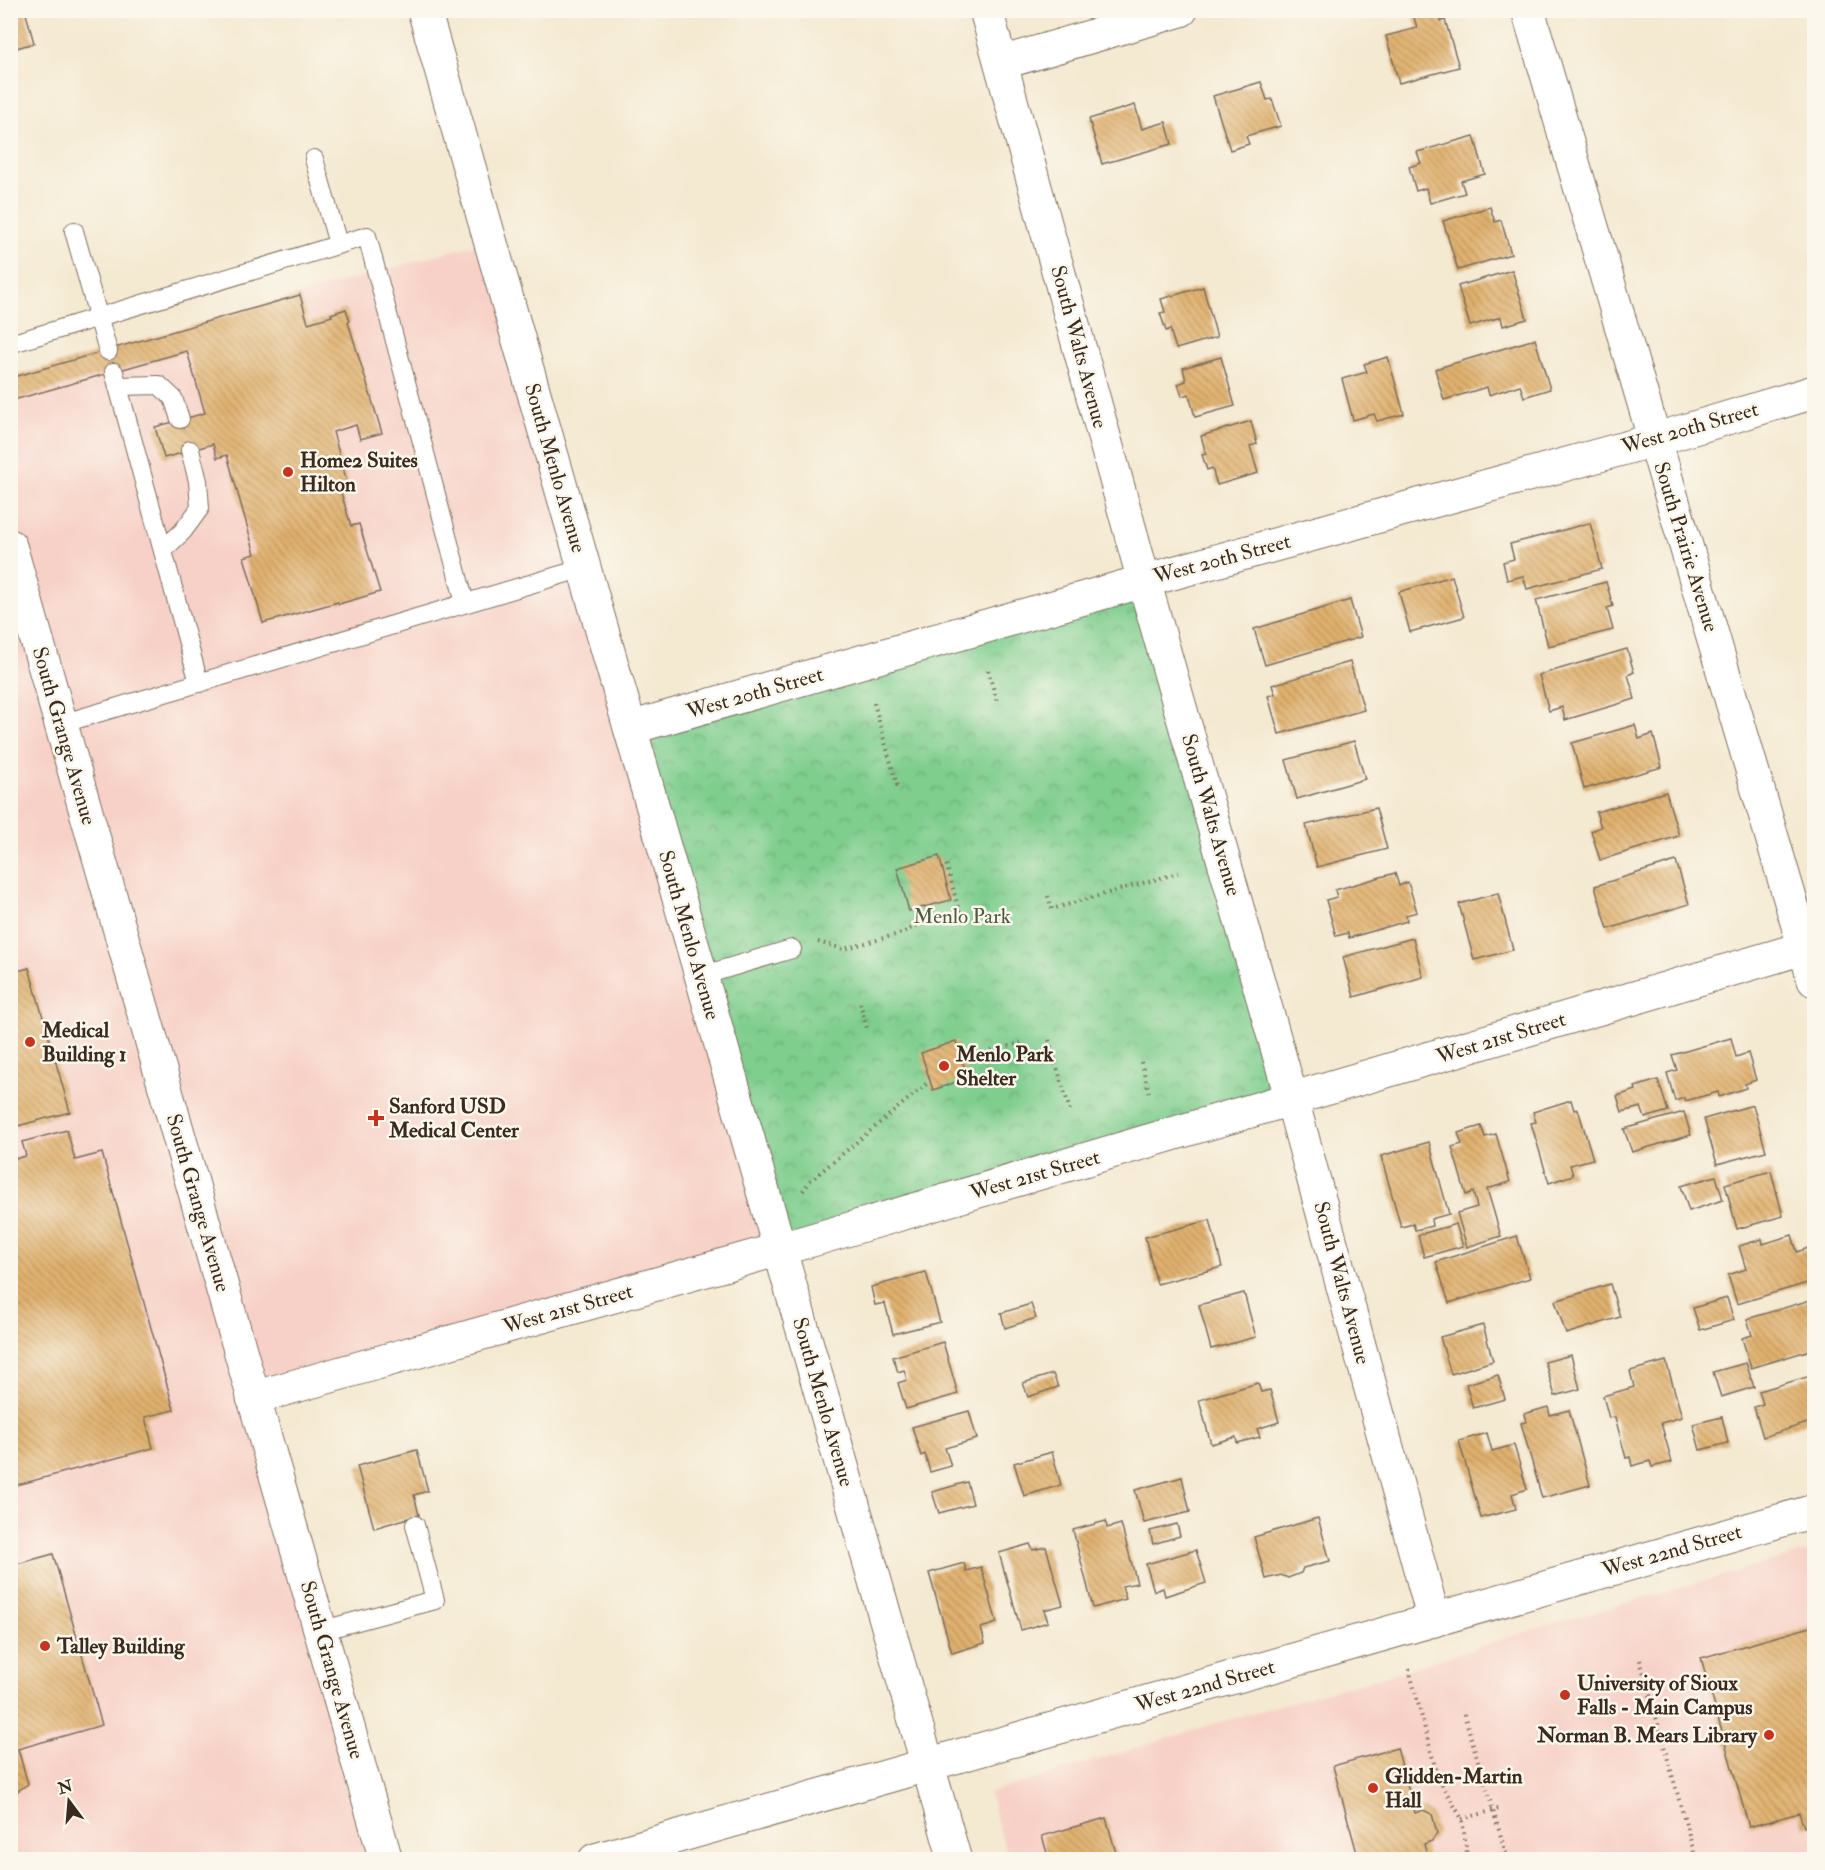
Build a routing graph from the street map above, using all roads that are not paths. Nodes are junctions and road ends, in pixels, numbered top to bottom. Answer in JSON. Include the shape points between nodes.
{"nodes":[{"id":1,"x":424,"y":10,"type":"edge"},
{"id":2,"x":986,"y":10,"type":"edge"},
{"id":3,"x":1181,"y":10,"type":"edge"},
{"id":4,"x":1528,"y":10,"type":"edge"},
{"id":5,"x":1001,"y":63,"type":"junction"},
{"id":6,"x":314,"y":159,"type":"dead end"},
{"id":7,"x":74,"y":231,"type":"dead end"},
{"id":8,"x":338,"y":244,"type":"junction"},
{"id":9,"x":98,"y":317,"type":"junction"},
{"id":10,"x":10,"y":344,"type":"edge"},
{"id":11,"x":108,"y":351,"type":"dead end"},
{"id":12,"x":1815,"y":392,"type":"edge"},
{"id":13,"x":180,"y":419,"type":"dead end"},
{"id":14,"x":1654,"y":440,"type":"junction"},
{"id":15,"x":190,"y":450,"type":"dead end"},
{"id":16,"x":10,"y":546,"type":"edge"},
{"id":17,"x":163,"y":550,"type":"junction"},
{"id":18,"x":584,"y":568,"type":"junction"},
{"id":19,"x":1144,"y":581,"type":"junction"},
{"id":20,"x":465,"y":603,"type":"junction"},
{"id":21,"x":199,"y":683,"type":"junction"},
{"id":22,"x":61,"y":724,"type":"junction"},
{"id":23,"x":630,"y":728,"type":"junction"},
{"id":24,"x":1810,"y":947,"type":"edge"},
{"id":25,"x":792,"y":949,"type":"road end"},
{"id":26,"x":701,"y":976,"type":"junction"},
{"id":27,"x":1815,"y":980,"type":"edge"},
{"id":28,"x":1292,"y":1100,"type":"junction"},
{"id":29,"x":779,"y":1249,"type":"junction"},
{"id":30,"x":253,"y":1398,"type":"junction"},
{"id":31,"x":1815,"y":1511,"type":"edge"},
{"id":32,"x":415,"y":1525,"type":"dead end"},
{"id":33,"x":1434,"y":1620,"type":"junction"},
{"id":34,"x":320,"y":1631,"type":"junction"},
{"id":35,"x":928,"y":1765,"type":"junction"},
{"id":36,"x":386,"y":1860,"type":"edge"},
{"id":37,"x":595,"y":1860,"type":"edge"},
{"id":38,"x":955,"y":1860,"type":"edge"}],
"edges":[{"from":1,"to":18,"type":"street","name":"South Menlo Avenue"},
{"from":2,"to":5,"type":"street","name":"South Walts Avenue"},
{"from":3,"to":5,"type":"street"},
{"from":4,"to":14,"type":"street","name":"South Prairie Avenue"},
{"from":5,"to":19,"type":"street","name":"South Walts Avenue"},
{"from":6,"to":8,"type":"lane"},
{"from":7,"to":9,"type":"lane"},
{"from":8,"to":9,"type":"lane"},
{"from":8,"to":20,"type":"lane","via":[[367,236]]},
{"from":9,"to":10,"type":"lane"},
{"from":9,"to":11,"type":"lane"},
{"from":12,"to":14,"type":"street","name":"West 20th Street"},
{"from":13,"to":17,"type":"lane","via":[[174,398],[159,385],[116,379]]},
{"from":14,"to":19,"type":"street","name":"West 20th Street"},
{"from":14,"to":24,"type":"street","name":"South Prairie Avenue"},
{"from":15,"to":17,"type":"lane","via":[[200,508]]},
{"from":16,"to":22,"type":"street","name":"South Grange Avenue"},
{"from":17,"to":21,"type":"lane"},
{"from":18,"to":20,"type":"lane"},
{"from":18,"to":23,"type":"street","name":"South Menlo Avenue"},
{"from":19,"to":23,"type":"street","name":"West 20th Street"},
{"from":19,"to":28,"type":"street","name":"South Walts Avenue"},
{"from":20,"to":21,"type":"lane"},
{"from":21,"to":22,"type":"lane"},
{"from":22,"to":30,"type":"street","name":"South Grange Avenue"},
{"from":23,"to":26,"type":"street","name":"South Menlo Avenue"},
{"from":24,"to":27,"type":"street","name":"South Prairie Avenue"},
{"from":24,"to":28,"type":"street","name":"West 21st Street"},
{"from":25,"to":26,"type":"lane"},
{"from":26,"to":29,"type":"street","name":"South Menlo Avenue"},
{"from":28,"to":29,"type":"street","name":"West 21st Street"},
{"from":28,"to":33,"type":"street","name":"South Walts Avenue"},
{"from":29,"to":30,"type":"street","name":"West 21st Street"},
{"from":29,"to":35,"type":"street","name":"South Menlo Avenue"},
{"from":30,"to":34,"type":"street","name":"South Grange Avenue"},
{"from":31,"to":33,"type":"street","name":"West 22nd Street"},
{"from":32,"to":34,"type":"lane","via":[[435,1600]]},
{"from":33,"to":35,"type":"street","name":"West 22nd Street"},
{"from":34,"to":36,"type":"street","name":"South Grange Avenue"},
{"from":35,"to":37,"type":"street","name":"West 22nd Street"},
{"from":35,"to":38,"type":"street","name":"South Menlo Avenue"}]}
